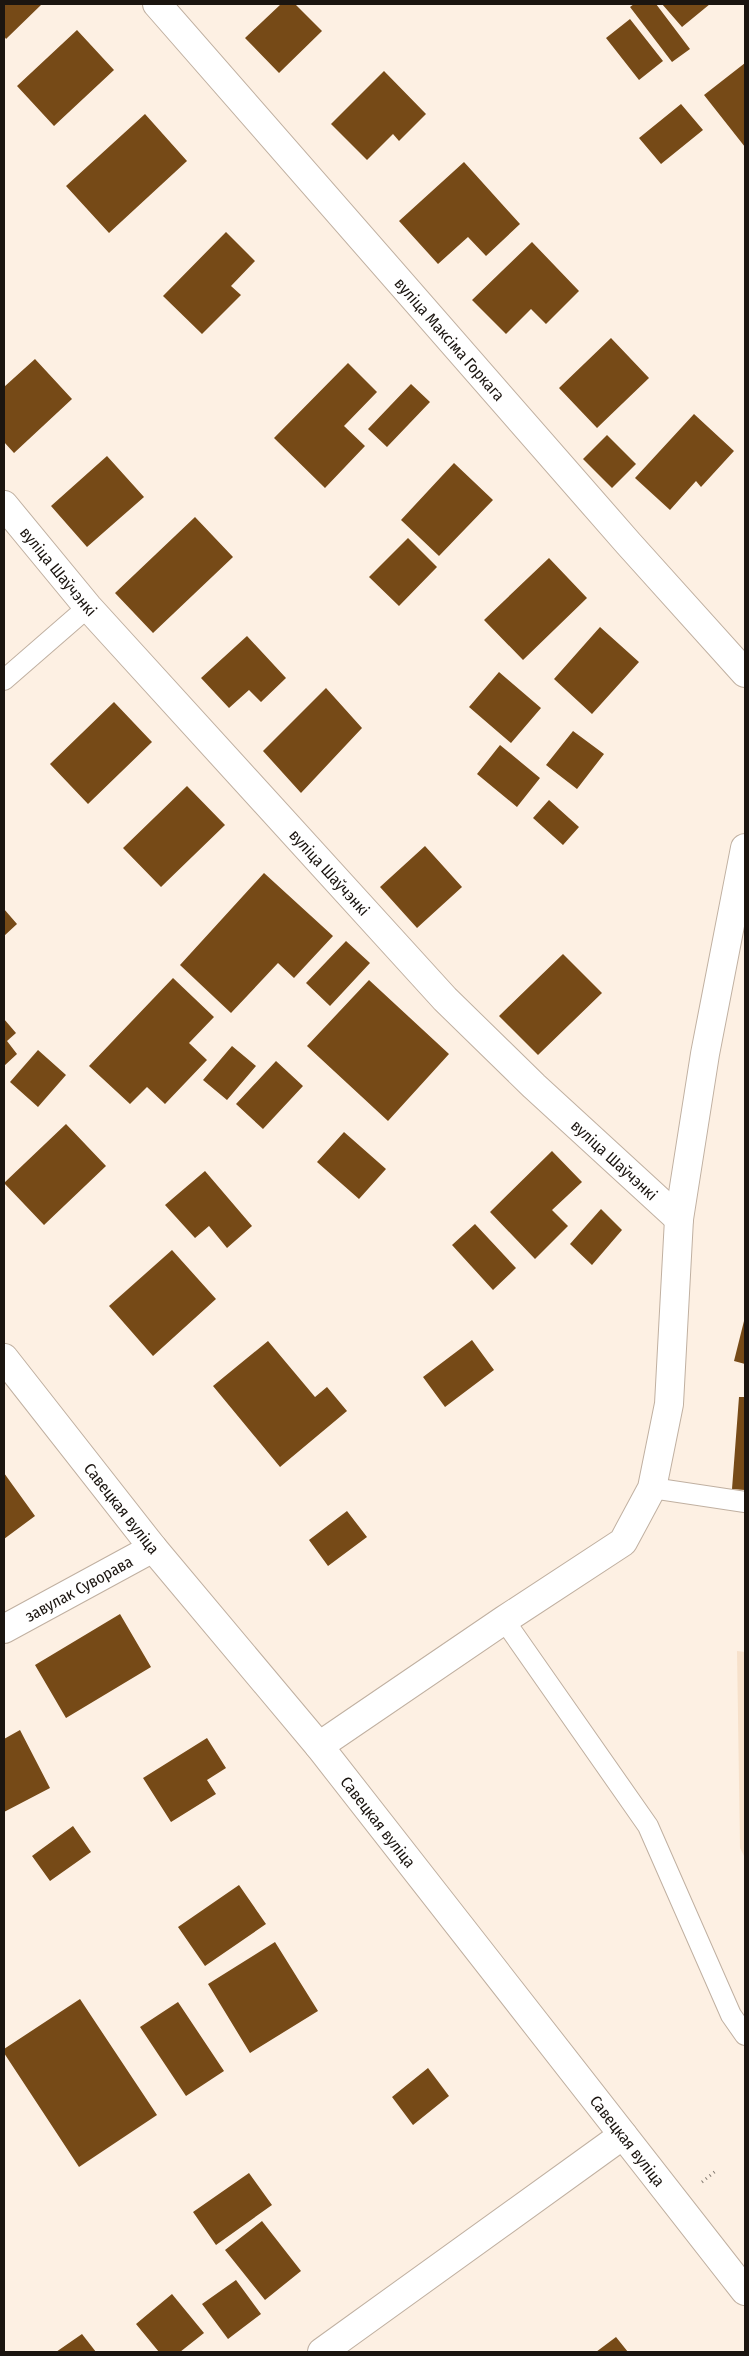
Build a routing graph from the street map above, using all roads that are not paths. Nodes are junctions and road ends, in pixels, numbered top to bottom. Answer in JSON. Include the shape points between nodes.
{"nodes":[{"id":1,"x":157,"y":4,"type":"edge"},
{"id":2,"x":4,"y":505,"type":"edge"},
{"id":3,"x":88,"y":607,"type":"junction"},
{"id":4,"x":745,"y":672,"type":"edge"},
{"id":5,"x":4,"y":680,"type":"edge"},
{"id":6,"x":745,"y":848,"type":"edge"},
{"id":7,"x":679,"y":1219,"type":"junction"},
{"id":8,"x":4,"y":1358,"type":"edge"},
{"id":9,"x":652,"y":1488,"type":"junction"},
{"id":10,"x":745,"y":1502,"type":"edge"},
{"id":11,"x":153,"y":1548,"type":"junction"},
{"id":12,"x":504,"y":1620,"type":"junction"},
{"id":13,"x":4,"y":1629,"type":"edge"},
{"id":14,"x":319,"y":1746,"type":"junction"},
{"id":15,"x":745,"y":2034,"type":"edge"},
{"id":16,"x":623,"y":2135,"type":"junction"},
{"id":17,"x":745,"y":2292,"type":"edge"},
{"id":18,"x":322,"y":2352,"type":"edge"}],
"edges":[{"from":1,"to":4,"type":"street","name":"вуліца Максіма Горкага"},
{"from":2,"to":3,"type":"street","name":"вуліца Шаўчэнкі"},
{"from":3,"to":5,"type":"lane"},
{"from":3,"to":7,"type":"street","name":"вуліца Шаўчэнкі","via":[[445,999]]},
{"from":6,"to":7,"type":"street"},
{"from":7,"to":9,"type":"street","via":[[669,1404]]},
{"from":8,"to":11,"type":"street","name":"Савецкая вуліца"},
{"from":9,"to":10,"type":"lane"},
{"from":9,"to":12,"type":"street","via":[[623,1542]]},
{"from":11,"to":13,"type":"street","name":"завулак Суворава"},
{"from":11,"to":14,"type":"street","name":"Савецкая вуліца"},
{"from":12,"to":14,"type":"street"},
{"from":12,"to":15,"type":"lane","via":[[648,1826],[731,2015]]},
{"from":14,"to":16,"type":"street","name":"Савецкая вуліца"},
{"from":16,"to":17,"type":"street","name":"Савецкая вуліца"},
{"from":16,"to":18,"type":"street"}]}
